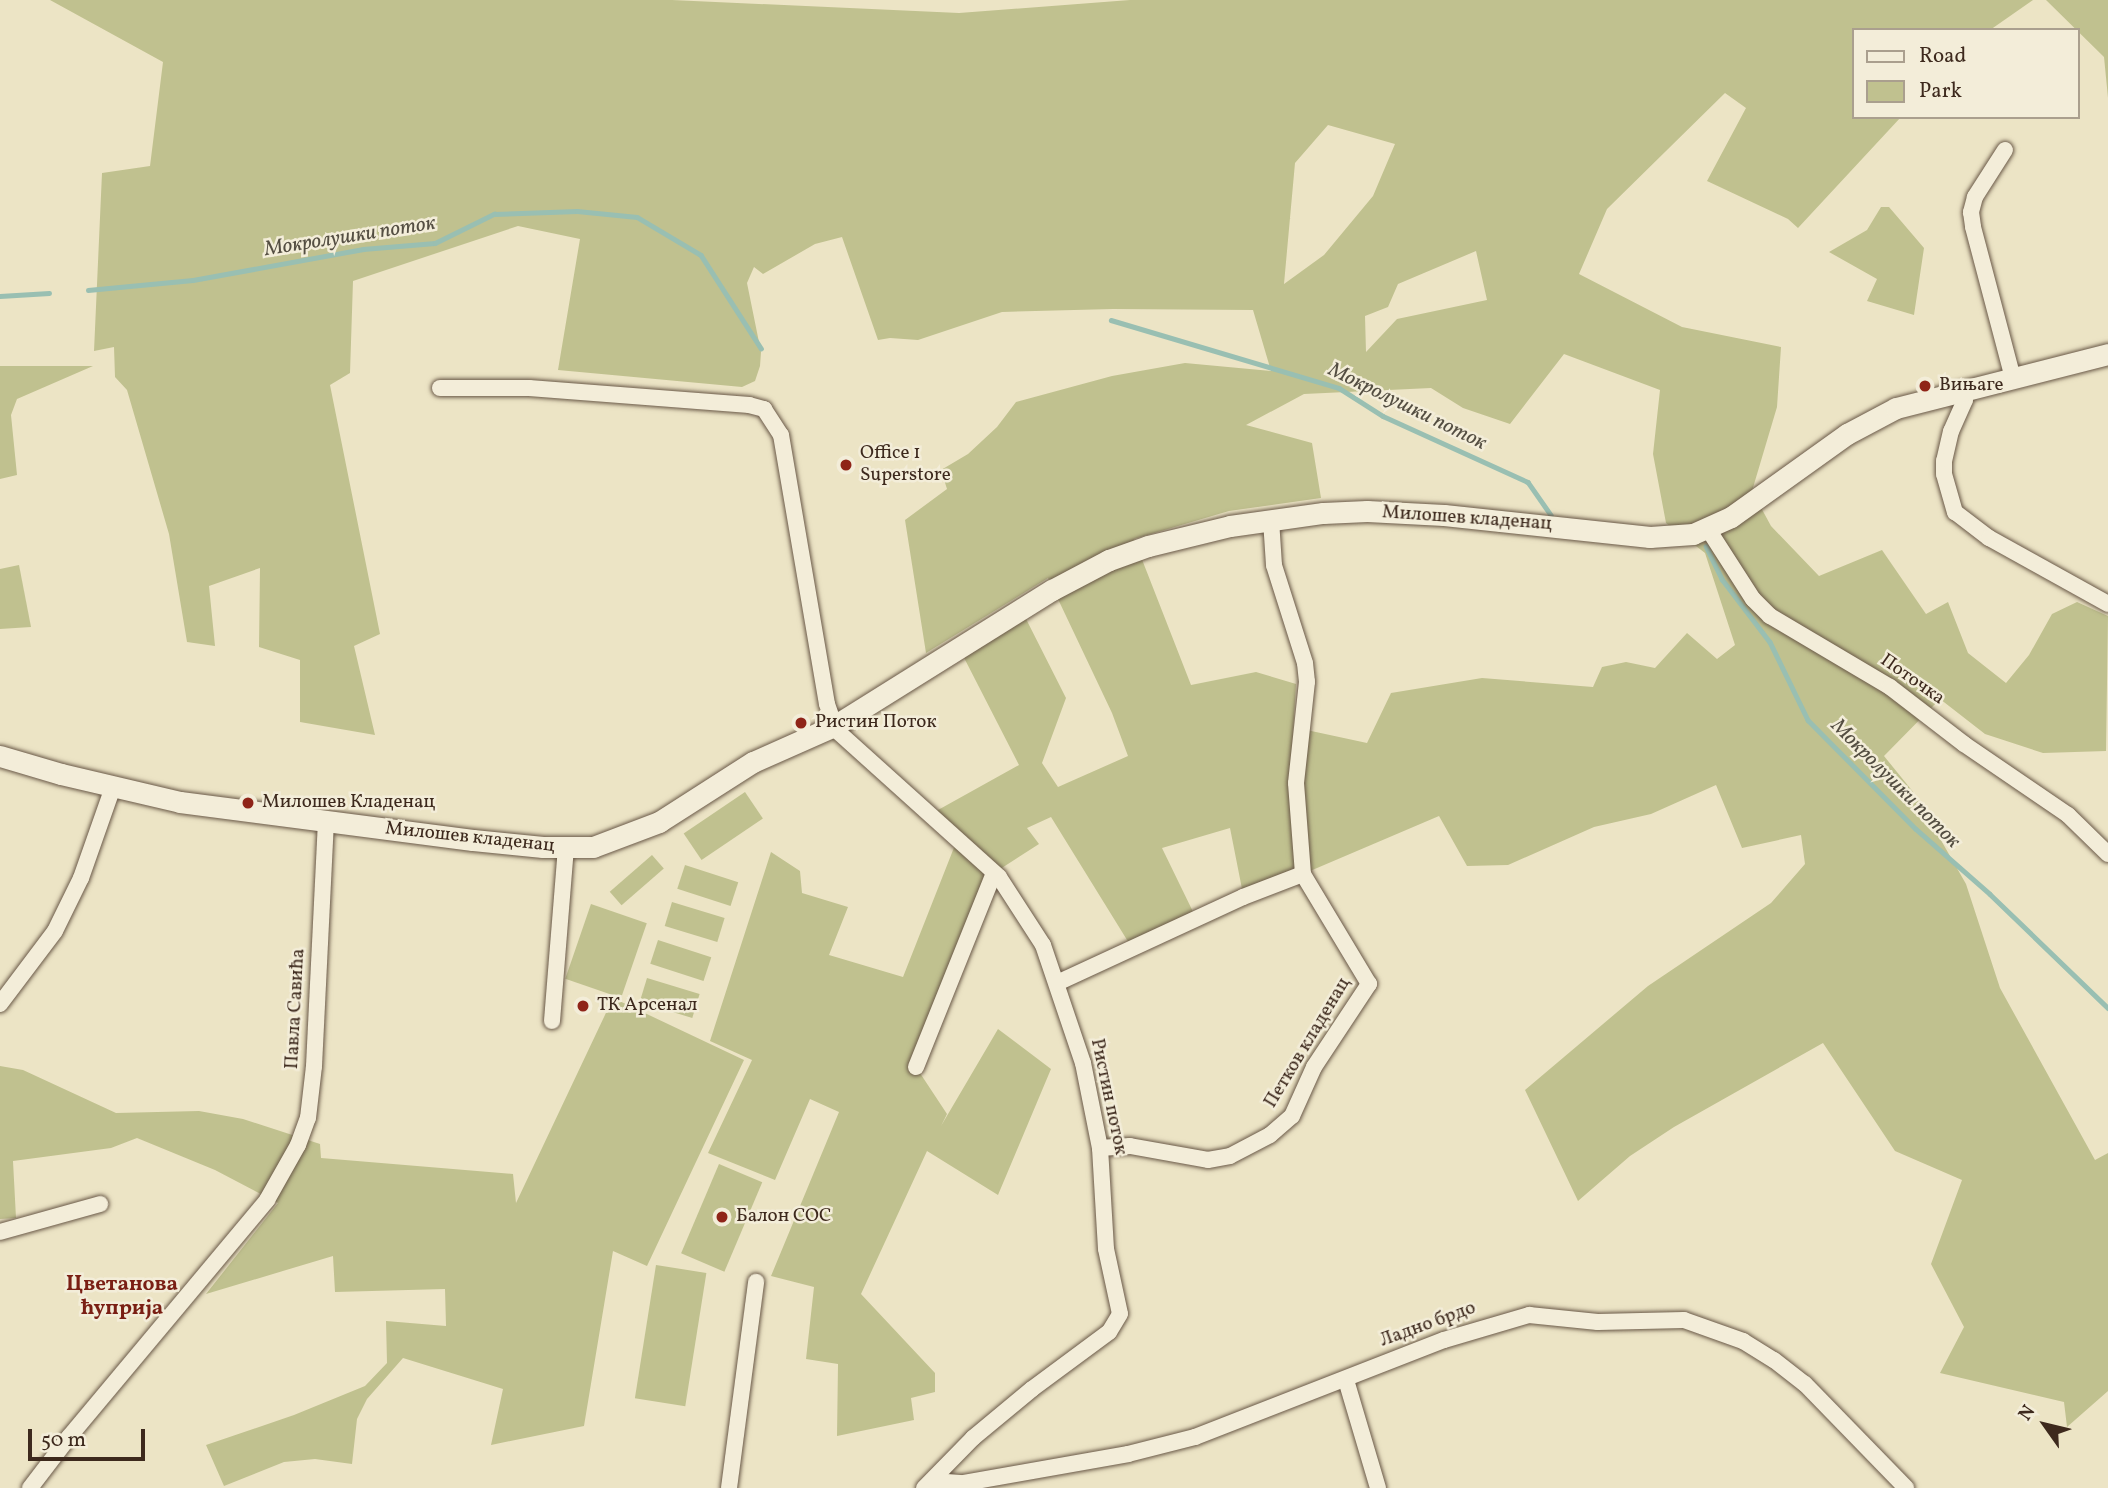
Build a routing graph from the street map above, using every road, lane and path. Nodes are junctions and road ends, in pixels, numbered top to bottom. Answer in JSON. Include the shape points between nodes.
{"nodes":[{"id":1,"x":2005,"y":150,"type":"dead end"},
{"id":2,"x":2108,"y":354,"type":"edge"},
{"id":3,"x":2013,"y":378,"type":"junction"},
{"id":4,"x":440,"y":388,"type":"dead end"},
{"id":5,"x":1965,"y":389,"type":"junction"},
{"id":6,"x":1271,"y":520,"type":"junction"},
{"id":7,"x":1709,"y":529,"type":"junction"},
{"id":8,"x":2108,"y":604,"type":"edge"},
{"id":9,"x":834,"y":726,"type":"junction"},
{"id":10,"x":0,"y":756,"type":"edge"},
{"id":11,"x":113,"y":787,"type":"junction"},
{"id":12,"x":326,"y":822,"type":"junction"},
{"id":13,"x":566,"y":848,"type":"junction"},
{"id":14,"x":2108,"y":854,"type":"edge"},
{"id":15,"x":994,"y":873,"type":"junction"},
{"id":16,"x":1303,"y":874,"type":"junction"},
{"id":17,"x":1058,"y":983,"type":"junction"},
{"id":18,"x":0,"y":1004,"type":"edge"},
{"id":19,"x":552,"y":1021,"type":"dead end"},
{"id":20,"x":916,"y":1067,"type":"dead end"},
{"id":21,"x":1100,"y":1148,"type":"junction"},
{"id":22,"x":100,"y":1204,"type":"dead end"},
{"id":23,"x":0,"y":1232,"type":"edge"},
{"id":24,"x":756,"y":1282,"type":"dead end"},
{"id":25,"x":1346,"y":1380,"type":"junction"},
{"id":26,"x":928,"y":1484,"type":"edge"},
{"id":27,"x":30,"y":1488,"type":"edge"},
{"id":28,"x":729,"y":1488,"type":"edge"},
{"id":29,"x":1378,"y":1488,"type":"edge"},
{"id":30,"x":1906,"y":1488,"type":"edge"}],
"edges":[{"from":1,"to":3,"type":"street","via":[[1975,197],[1971,212]]},
{"from":2,"to":3,"type":"street","name":"Милошев кладенац"},
{"from":3,"to":5,"type":"street","name":"Милошев кладенац"},
{"from":4,"to":9,"type":"street","via":[[529,388],[749,405],[764,410],[781,435]]},
{"from":5,"to":7,"type":"street","name":"Милошев кладенац","via":[[1896,408],[1862,424]]},
{"from":5,"to":8,"type":"street","via":[[1944,461],[1955,512],[1989,538]]},
{"from":6,"to":7,"type":"street","name":"Милошев кладенац","via":[[1367,511],[1662,537]]},
{"from":6,"to":9,"type":"street","name":"Милошев кладенац","via":[[1196,533],[1109,561],[1052,590]]},
{"from":6,"to":16,"type":"street","name":"Петков кладенац","via":[[1274,565],[1307,682],[1296,783]]},
{"from":7,"to":14,"type":"street","name":"Поточка","via":[[1753,600],[1770,616],[1890,687],[2068,815]]},
{"from":9,"to":13,"type":"street","name":"Милошев кладенац","via":[[753,762],[641,831],[593,847]]},
{"from":9,"to":15,"type":"street","name":"Ристин поток","via":[[845,741]]},
{"from":10,"to":11,"type":"street","name":"Милошев кладенац"},
{"from":11,"to":12,"type":"street","name":"Милошев кладенац","via":[[180,802]]},
{"from":11,"to":18,"type":"street","via":[[81,878],[55,931]]},
{"from":12,"to":13,"type":"street","name":"Милошев кладенац"},
{"from":12,"to":27,"type":"street","name":"Павла Савића","via":[[309,1113],[290,1165]]},
{"from":13,"to":19,"type":"street"},
{"from":15,"to":17,"type":"street","name":"Ристин поток","via":[[1025,914]]},
{"from":15,"to":20,"type":"street"},
{"from":16,"to":17,"type":"street","via":[[1242,897]]},
{"from":16,"to":21,"type":"street","name":"Петков кладенац","via":[[1369,982],[1314,1067],[1292,1116],[1270,1135],[1221,1159],[1195,1159],[1130,1146]]},
{"from":17,"to":21,"type":"street","name":"Ристин поток","via":[[1083,1063]]},
{"from":21,"to":26,"type":"street","name":"Ристин поток","via":[[1106,1249],[1118,1320],[1109,1332],[973,1438]]},
{"from":22,"to":23,"type":"street"},
{"from":24,"to":28,"type":"street"},
{"from":25,"to":26,"type":"street","name":"Ладно брдо","via":[[1195,1437],[1128,1454],[964,1483]]},
{"from":25,"to":29,"type":"street"},
{"from":25,"to":30,"type":"street","name":"Ладно брдо","via":[[1444,1340],[1529,1315],[1598,1322],[1691,1322],[1774,1360],[1805,1384]]}]}
